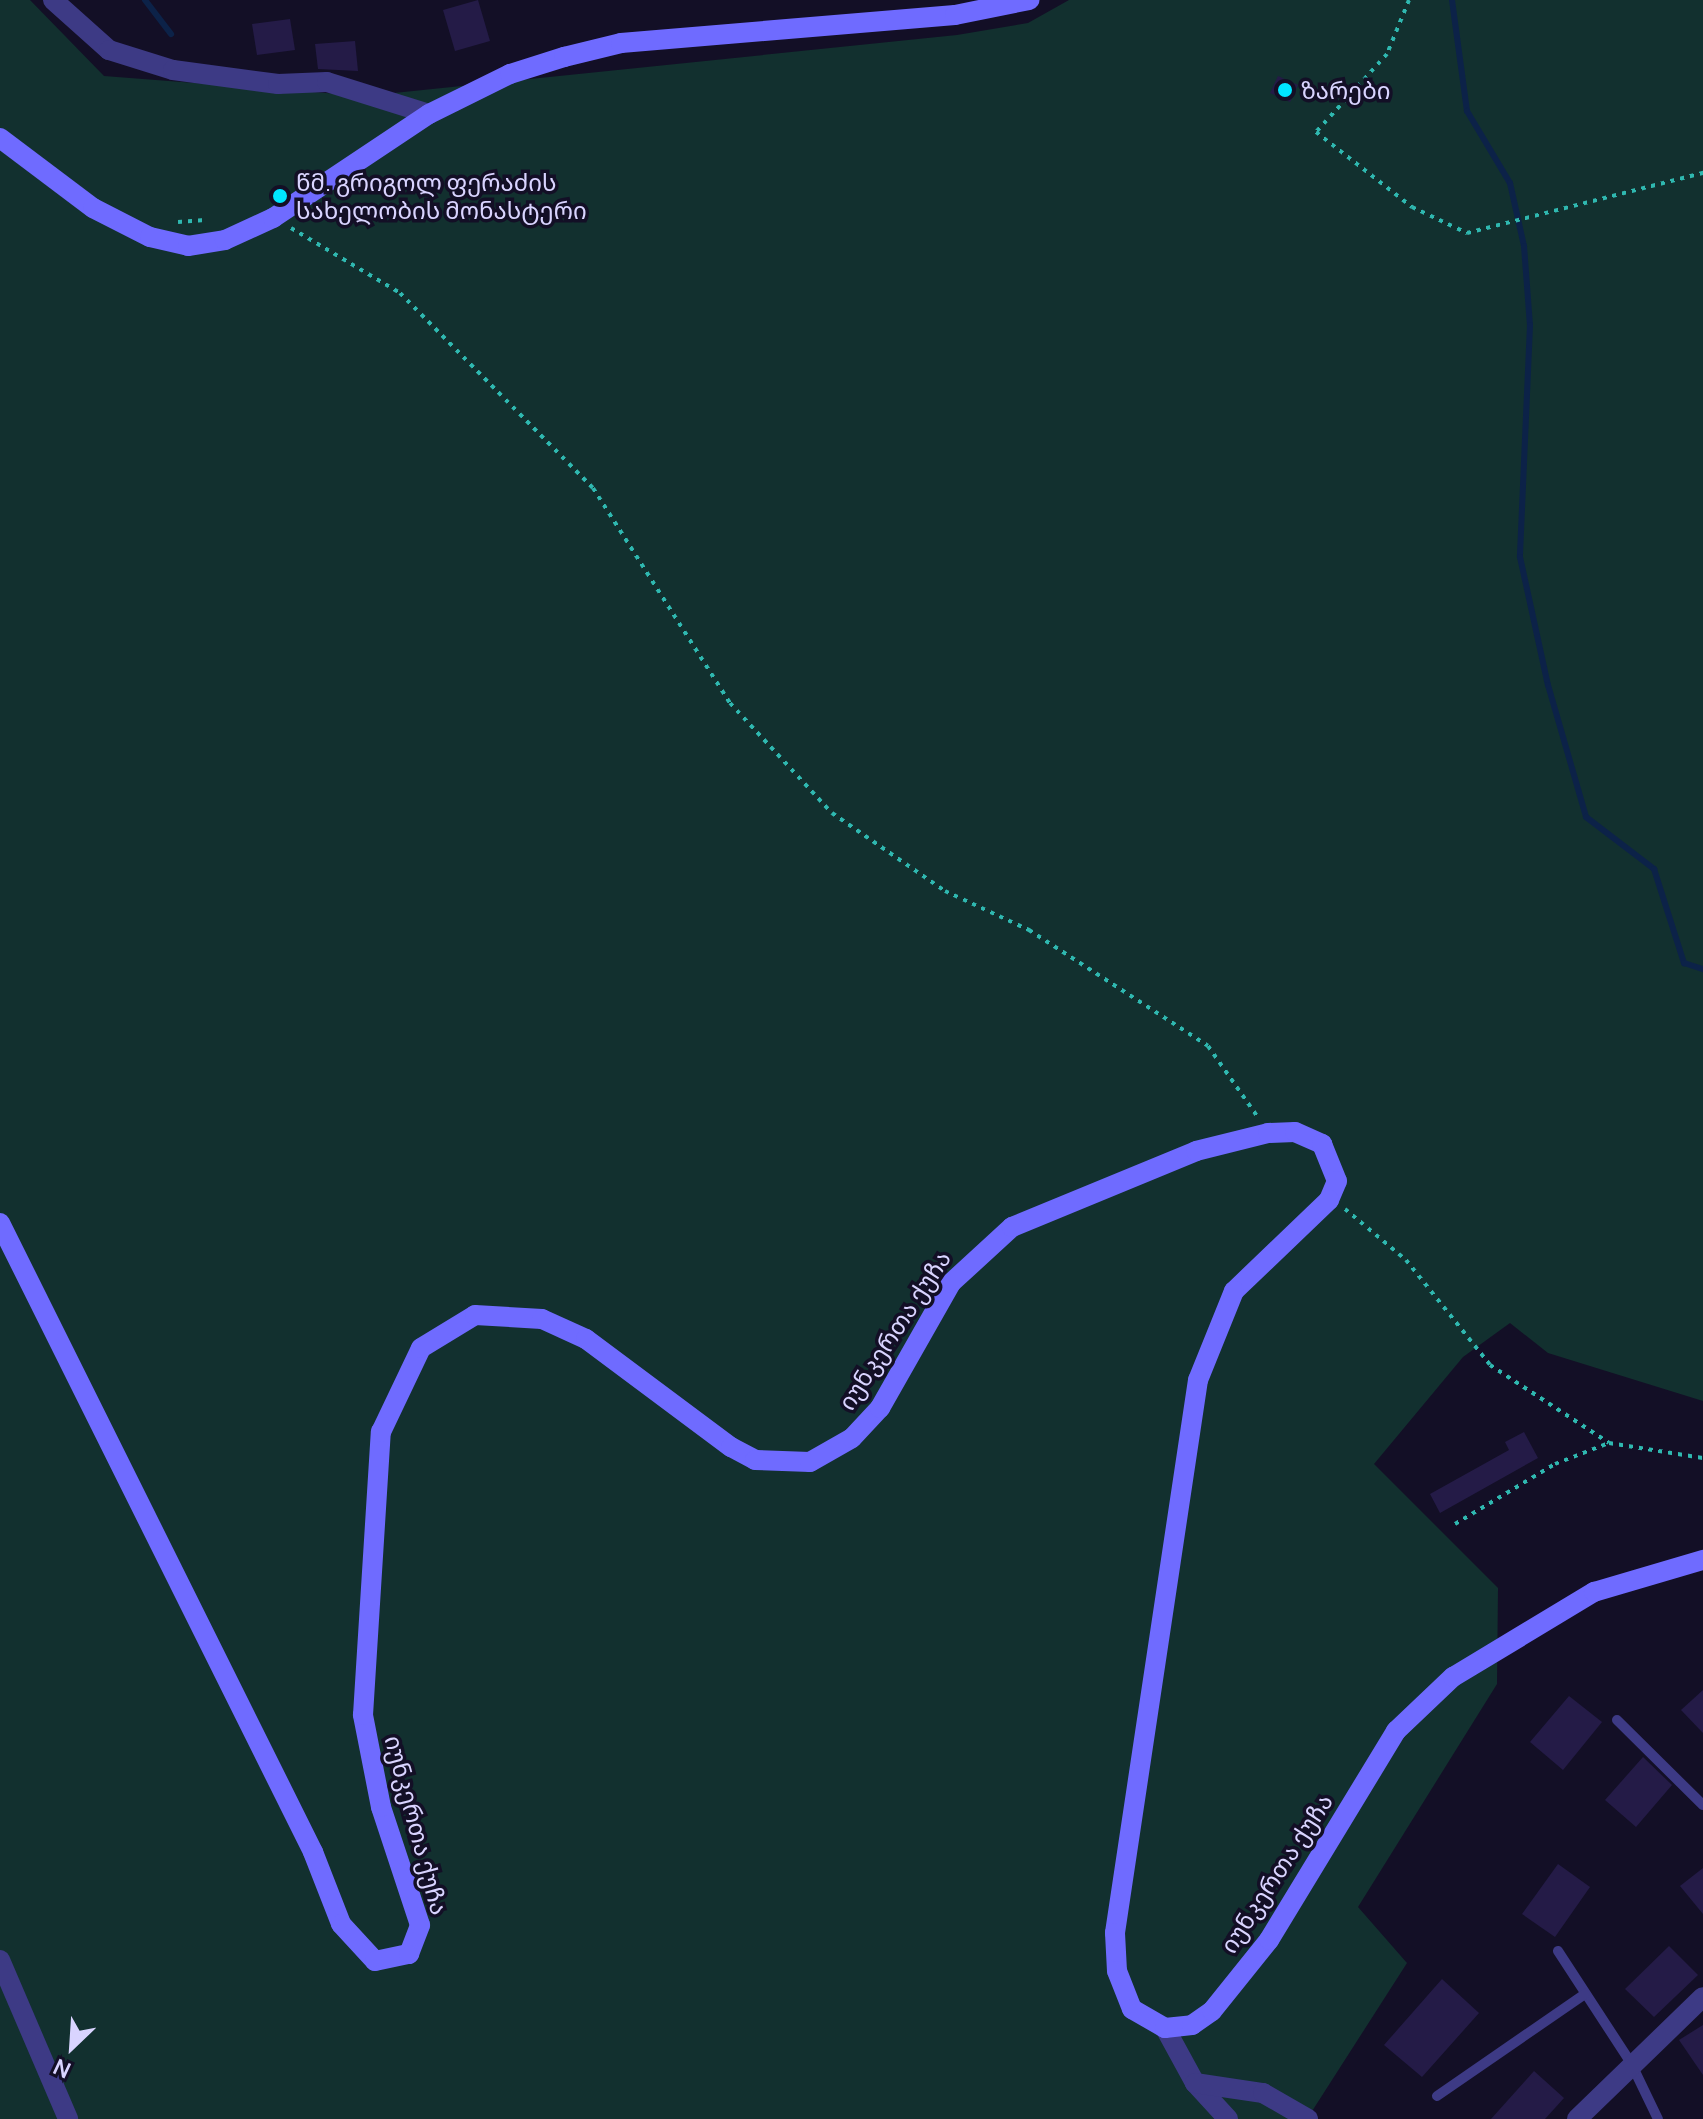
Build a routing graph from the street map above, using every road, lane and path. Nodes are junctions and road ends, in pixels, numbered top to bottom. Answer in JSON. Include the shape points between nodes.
{"nodes":[{"id":1,"x":53,"y":0,"type":"edge"},
{"id":2,"x":1029,"y":0,"type":"edge"},
{"id":3,"x":1409,"y":0,"type":"edge"},
{"id":4,"x":429,"y":114,"type":"junction"},
{"id":5,"x":0,"y":138,"type":"edge"},
{"id":6,"x":1703,"y":173,"type":"edge"},
{"id":7,"x":273,"y":218,"type":"junction"},
{"id":8,"x":215,"y":220,"type":"dead end"},
{"id":9,"x":169,"y":222,"type":"dead end"},
{"id":10,"x":1268,"y":1133,"type":"junction"},
{"id":11,"x":1329,"y":1200,"type":"junction"},
{"id":12,"x":0,"y":1223,"type":"edge"},
{"id":13,"x":1609,"y":1443,"type":"junction"},
{"id":14,"x":1703,"y":1458,"type":"edge"},
{"id":15,"x":1455,"y":1524,"type":"dead end"},
{"id":16,"x":1703,"y":1560,"type":"edge"},
{"id":17,"x":1617,"y":1720,"type":"dead end"},
{"id":18,"x":1703,"y":1805,"type":"edge"},
{"id":19,"x":1558,"y":1951,"type":"dead end"},
{"id":20,"x":0,"y":1960,"type":"edge"},
{"id":21,"x":1585,"y":1994,"type":"junction"},
{"id":22,"x":1703,"y":1997,"type":"edge"},
{"id":23,"x":1165,"y":2028,"type":"junction"},
{"id":24,"x":1631,"y":2063,"type":"junction"},
{"id":25,"x":1195,"y":2083,"type":"junction"},
{"id":26,"x":1437,"y":2096,"type":"dead end"},
{"id":27,"x":68,"y":2119,"type":"edge"},
{"id":28,"x":1228,"y":2119,"type":"edge"},
{"id":29,"x":1308,"y":2119,"type":"edge"},
{"id":30,"x":1577,"y":2119,"type":"edge"},
{"id":31,"x":1658,"y":2119,"type":"edge"}],
"edges":[{"from":1,"to":4,"type":"street","via":[[109,50],[173,70],[278,84],[327,82]]},
{"from":2,"to":4,"type":"main road","via":[[955,15],[621,43],[510,74]]},
{"from":3,"to":6,"type":"path","via":[[1387,54],[1316,132],[1412,207],[1467,233]]},
{"from":4,"to":7,"type":"main road"},
{"from":5,"to":7,"type":"main road","via":[[93,208],[150,237],[188,246],[225,240]]},
{"from":7,"to":10,"type":"path","via":[[400,293],[572,466],[730,703],[832,813],[945,891],[1029,930],[1208,1046]]},
{"from":8,"to":9,"type":"path"},
{"from":10,"to":11,"type":"main road","name":"იუნკერთა ქუჩა","via":[[1295,1132],[1322,1144],[1337,1181]]},
{"from":10,"to":12,"type":"main road","name":"იუნკერთა ქუჩა","via":[[1196,1151],[1012,1227],[951,1283],[880,1408],[852,1438],[810,1462],[755,1460],[586,1339],[542,1319],[475,1315],[421,1348],[381,1432],[365,1622],[367,1749],[420,1925],[409,1954],[391,1963],[360,1952],[341,1924],[313,1852]]},
{"from":11,"to":13,"type":"path","via":[[1370,1223],[1490,1365]]},
{"from":11,"to":23,"type":"main road","via":[[1234,1291],[1198,1380],[1115,1933],[1117,1971],[1132,2009]]},
{"from":13,"to":14,"type":"path"},
{"from":13,"to":15,"type":"path","via":[[1555,1464]]},
{"from":16,"to":23,"type":"main road","name":"იუნკერთა ქუჩა","via":[[1594,1592],[1453,1677],[1396,1731],[1269,1940],[1212,2011],[1192,2025]]},
{"from":17,"to":18,"type":"lane"},
{"from":19,"to":21,"type":"lane"},
{"from":20,"to":27,"type":"street"},
{"from":21,"to":24,"type":"lane"},
{"from":21,"to":26,"type":"lane"},
{"from":22,"to":24,"type":"street"},
{"from":23,"to":25,"type":"street"},
{"from":24,"to":30,"type":"street"},
{"from":24,"to":31,"type":"lane"},
{"from":25,"to":28,"type":"street"},
{"from":25,"to":29,"type":"street","via":[[1263,2093]]}]}
